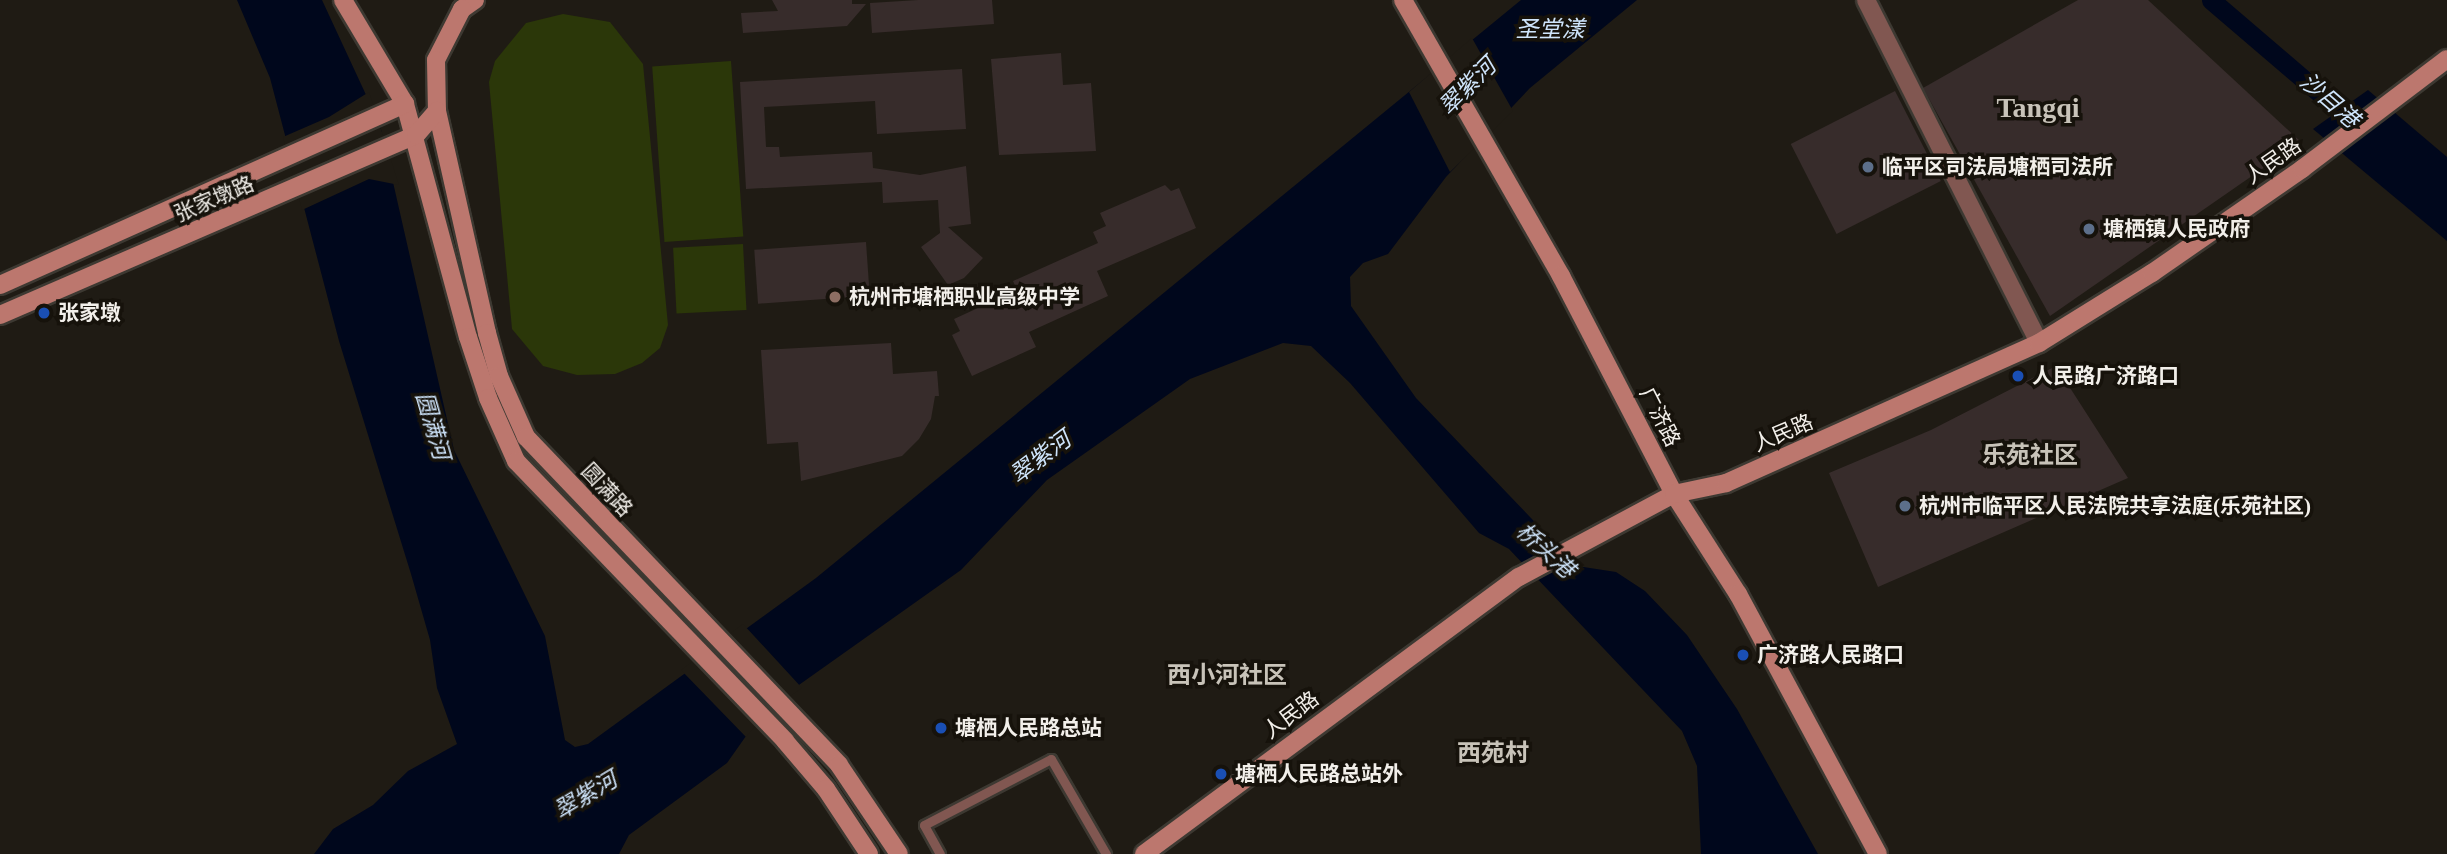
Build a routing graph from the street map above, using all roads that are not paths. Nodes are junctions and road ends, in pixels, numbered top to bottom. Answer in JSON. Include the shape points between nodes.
{"nodes":[{"id":1,"x":343,"y":0,"type":"edge"},
{"id":2,"x":475,"y":0,"type":"edge"},
{"id":3,"x":1403,"y":0,"type":"edge"},
{"id":4,"x":1866,"y":0,"type":"edge"},
{"id":5,"x":2447,"y":59,"type":"edge"},
{"id":6,"x":405,"y":104,"type":"junction"},
{"id":7,"x":437,"y":111,"type":"junction"},
{"id":8,"x":416,"y":135,"type":"junction"},
{"id":9,"x":0,"y":285,"type":"edge"},
{"id":10,"x":0,"y":315,"type":"edge"},
{"id":11,"x":2039,"y":343,"type":"junction"},
{"id":12,"x":1674,"y":494,"type":"junction"},
{"id":13,"x":869,"y":854,"type":"edge"},
{"id":14,"x":899,"y":854,"type":"edge"},
{"id":15,"x":940,"y":854,"type":"edge"},
{"id":16,"x":1106,"y":854,"type":"edge"},
{"id":17,"x":1143,"y":854,"type":"edge"},
{"id":18,"x":1878,"y":854,"type":"edge"}],
"edges":[{"from":1,"to":6,"type":"street"},
{"from":2,"to":7,"type":"street","name":"圆满路","via":[[462,9],[436,60]]},
{"from":3,"to":12,"type":"street","name":"广济路","via":[[1561,276]]},
{"from":4,"to":11,"type":"street"},
{"from":5,"to":11,"type":"street","name":"人民路","via":[[2392,104],[2152,273]]},
{"from":6,"to":7,"type":"street"},
{"from":6,"to":8,"type":"street"},
{"from":6,"to":9,"type":"street","name":"张家墩路"},
{"from":7,"to":8,"type":"street","name":"张家墩路"},
{"from":7,"to":14,"type":"street","name":"圆满路","via":[[499,376],[526,437],[839,765]]},
{"from":8,"to":10,"type":"street","name":"张家墩路"},
{"from":8,"to":13,"type":"street","via":[[488,398],[516,461],[785,741],[827,789]]},
{"from":11,"to":12,"type":"street","name":"人民路","via":[[1727,483]]},
{"from":12,"to":17,"type":"street","name":"人民路","via":[[1519,577]]},
{"from":12,"to":18,"type":"street","name":"广济路","via":[[1738,594]]},
{"from":15,"to":16,"type":"lane","via":[[924,825],[1051,759]]}]}
